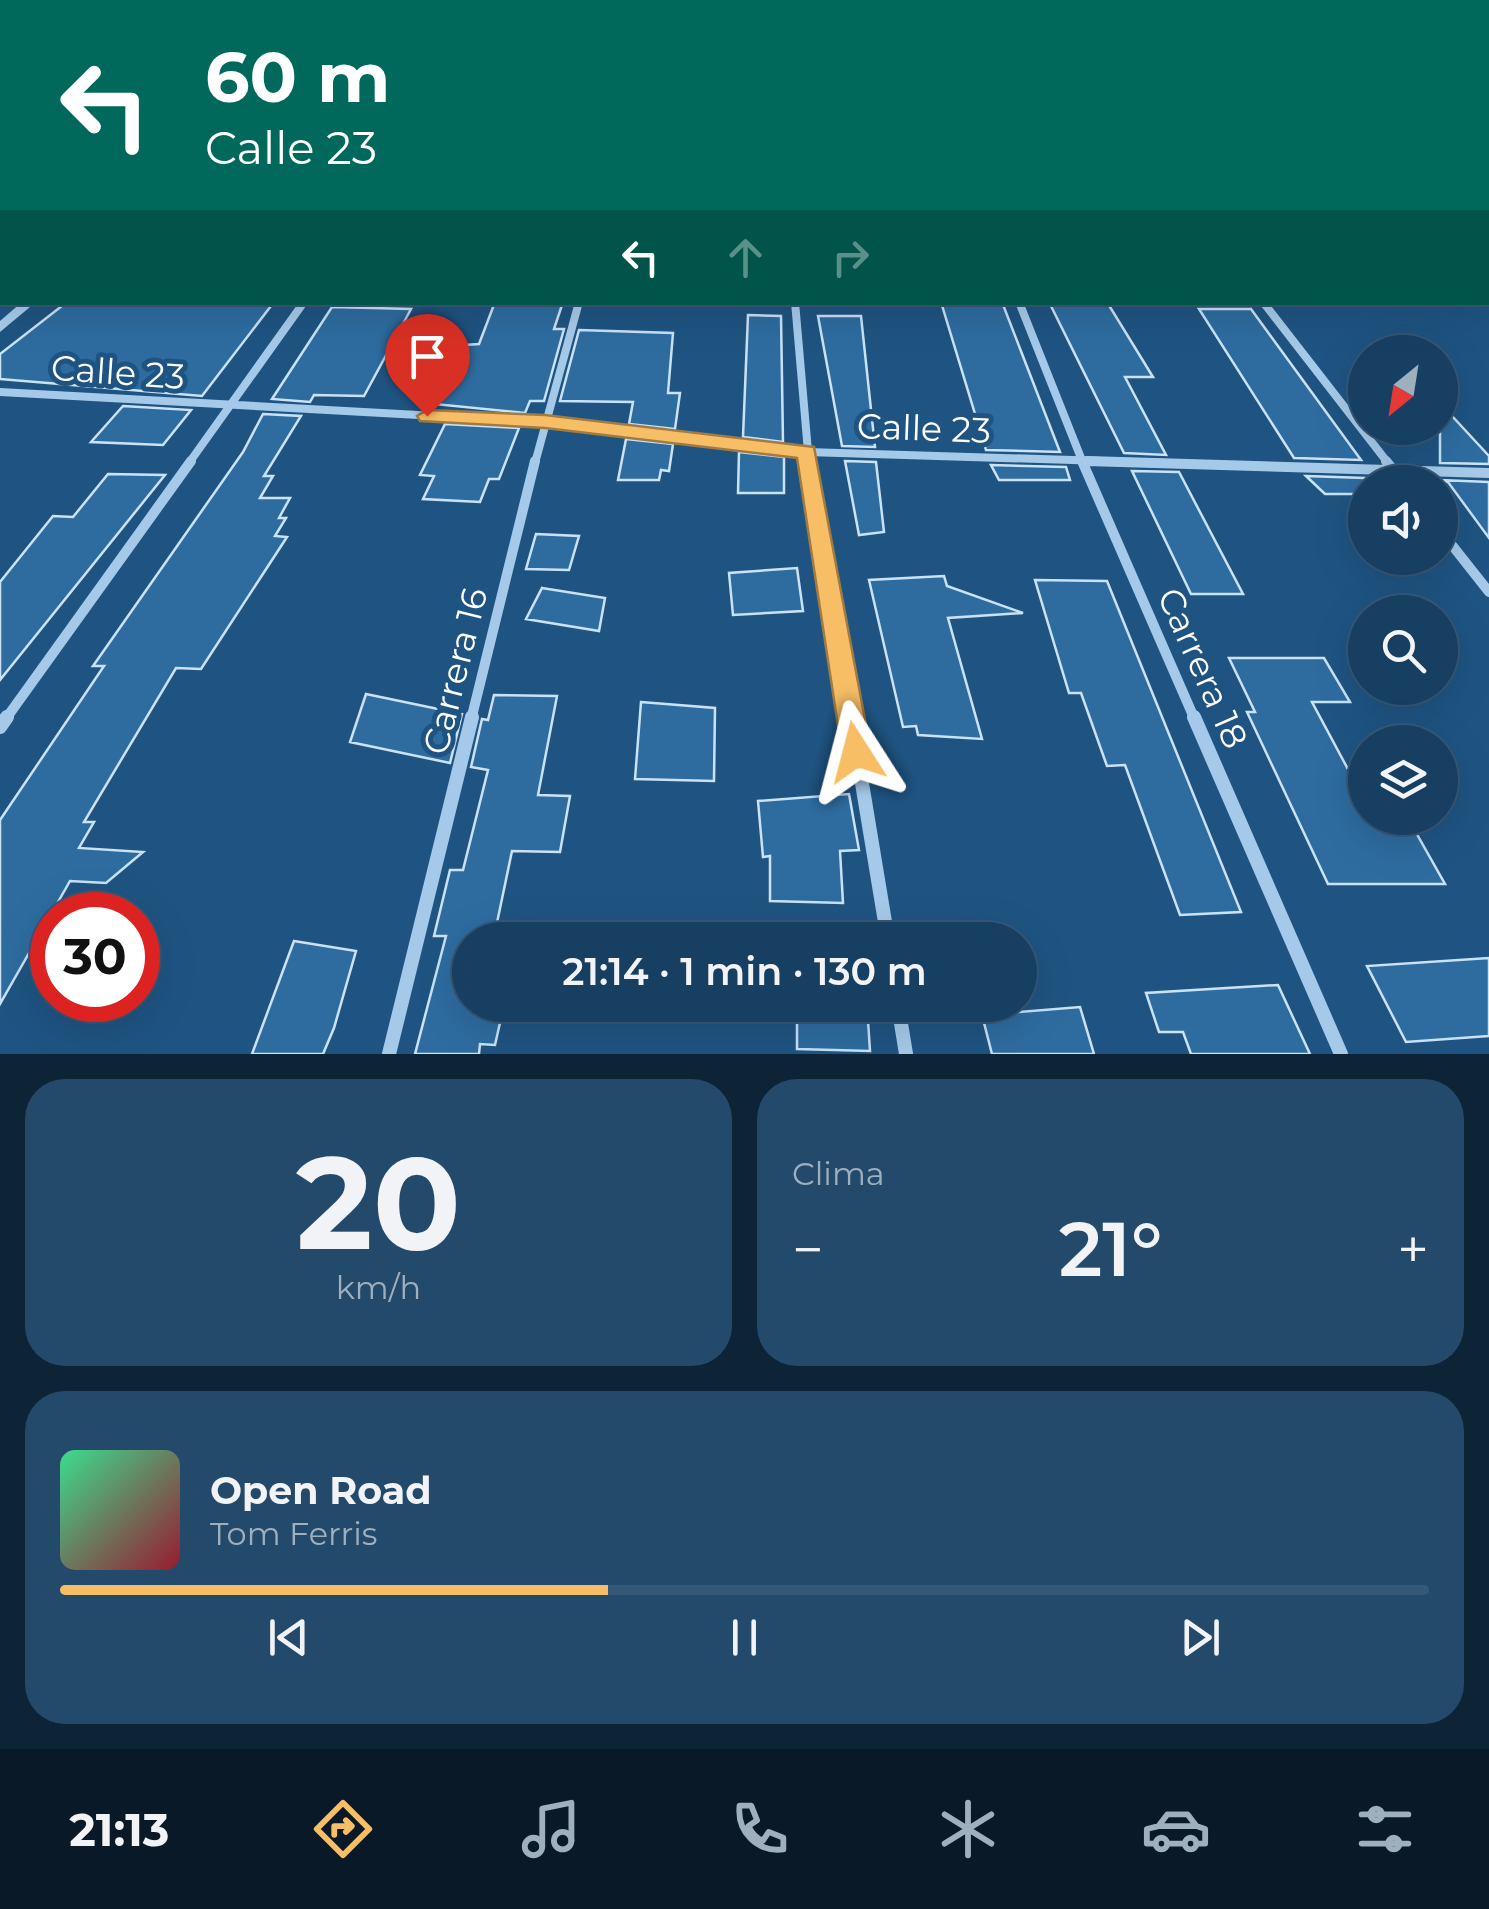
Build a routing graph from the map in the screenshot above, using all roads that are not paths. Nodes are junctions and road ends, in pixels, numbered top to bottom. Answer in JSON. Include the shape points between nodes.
{"nodes":[{"id":1,"x":27,"y":305,"type":"edge"},
{"id":2,"x":302,"y":305,"type":"edge"},
{"id":3,"x":578,"y":305,"type":"edge"},
{"id":4,"x":794,"y":305,"type":"edge"},
{"id":5,"x":1021,"y":305,"type":"edge"},
{"id":6,"x":1264,"y":305,"type":"edge"},
{"id":7,"x":0,"y":328,"type":"edge"},
{"id":8,"x":0,"y":392,"type":"edge"},
{"id":9,"x":230,"y":408,"type":"junction"},
{"id":10,"x":545,"y":422,"type":"junction"},
{"id":11,"x":807,"y":452,"type":"junction"},
{"id":12,"x":1082,"y":460,"type":"junction"},
{"id":13,"x":1390,"y":465,"type":"edge"},
{"id":14,"x":1348,"y":467,"type":"edge"},
{"id":15,"x":1458,"y":471,"type":"edge"},
{"id":16,"x":1489,"y":473,"type":"edge"},
{"id":17,"x":1458,"y":553,"type":"edge"},
{"id":18,"x":1489,"y":592,"type":"edge"},
{"id":19,"x":0,"y":727,"type":"edge"},
{"id":20,"x":885,"y":922,"type":"edge"},
{"id":21,"x":901,"y":1022,"type":"edge"},
{"id":22,"x":389,"y":1054,"type":"edge"},
{"id":23,"x":906,"y":1054,"type":"edge"},
{"id":24,"x":1341,"y":1054,"type":"edge"}],
"edges":[{"from":1,"to":7,"type":"street"},
{"from":2,"to":9,"type":"street"},
{"from":3,"to":10,"type":"street","name":"Carrera 16"},
{"from":4,"to":11,"type":"street"},
{"from":5,"to":12,"type":"street","name":"Carrera 18"},
{"from":6,"to":13,"type":"street"},
{"from":8,"to":9,"type":"street","name":"Calle 23"},
{"from":9,"to":10,"type":"street","name":"Calle 23"},
{"from":9,"to":19,"type":"street"},
{"from":10,"to":11,"type":"street","name":"Calle 23"},
{"from":10,"to":22,"type":"street","name":"Carrera 16"},
{"from":11,"to":12,"type":"street","name":"Calle 23"},
{"from":11,"to":20,"type":"street"},
{"from":12,"to":14,"type":"street","name":"Calle 23"},
{"from":12,"to":24,"type":"street","name":"Carrera 18"},
{"from":15,"to":16,"type":"street","name":"Calle 23"},
{"from":17,"to":18,"type":"street"},
{"from":21,"to":23,"type":"street"}]}
